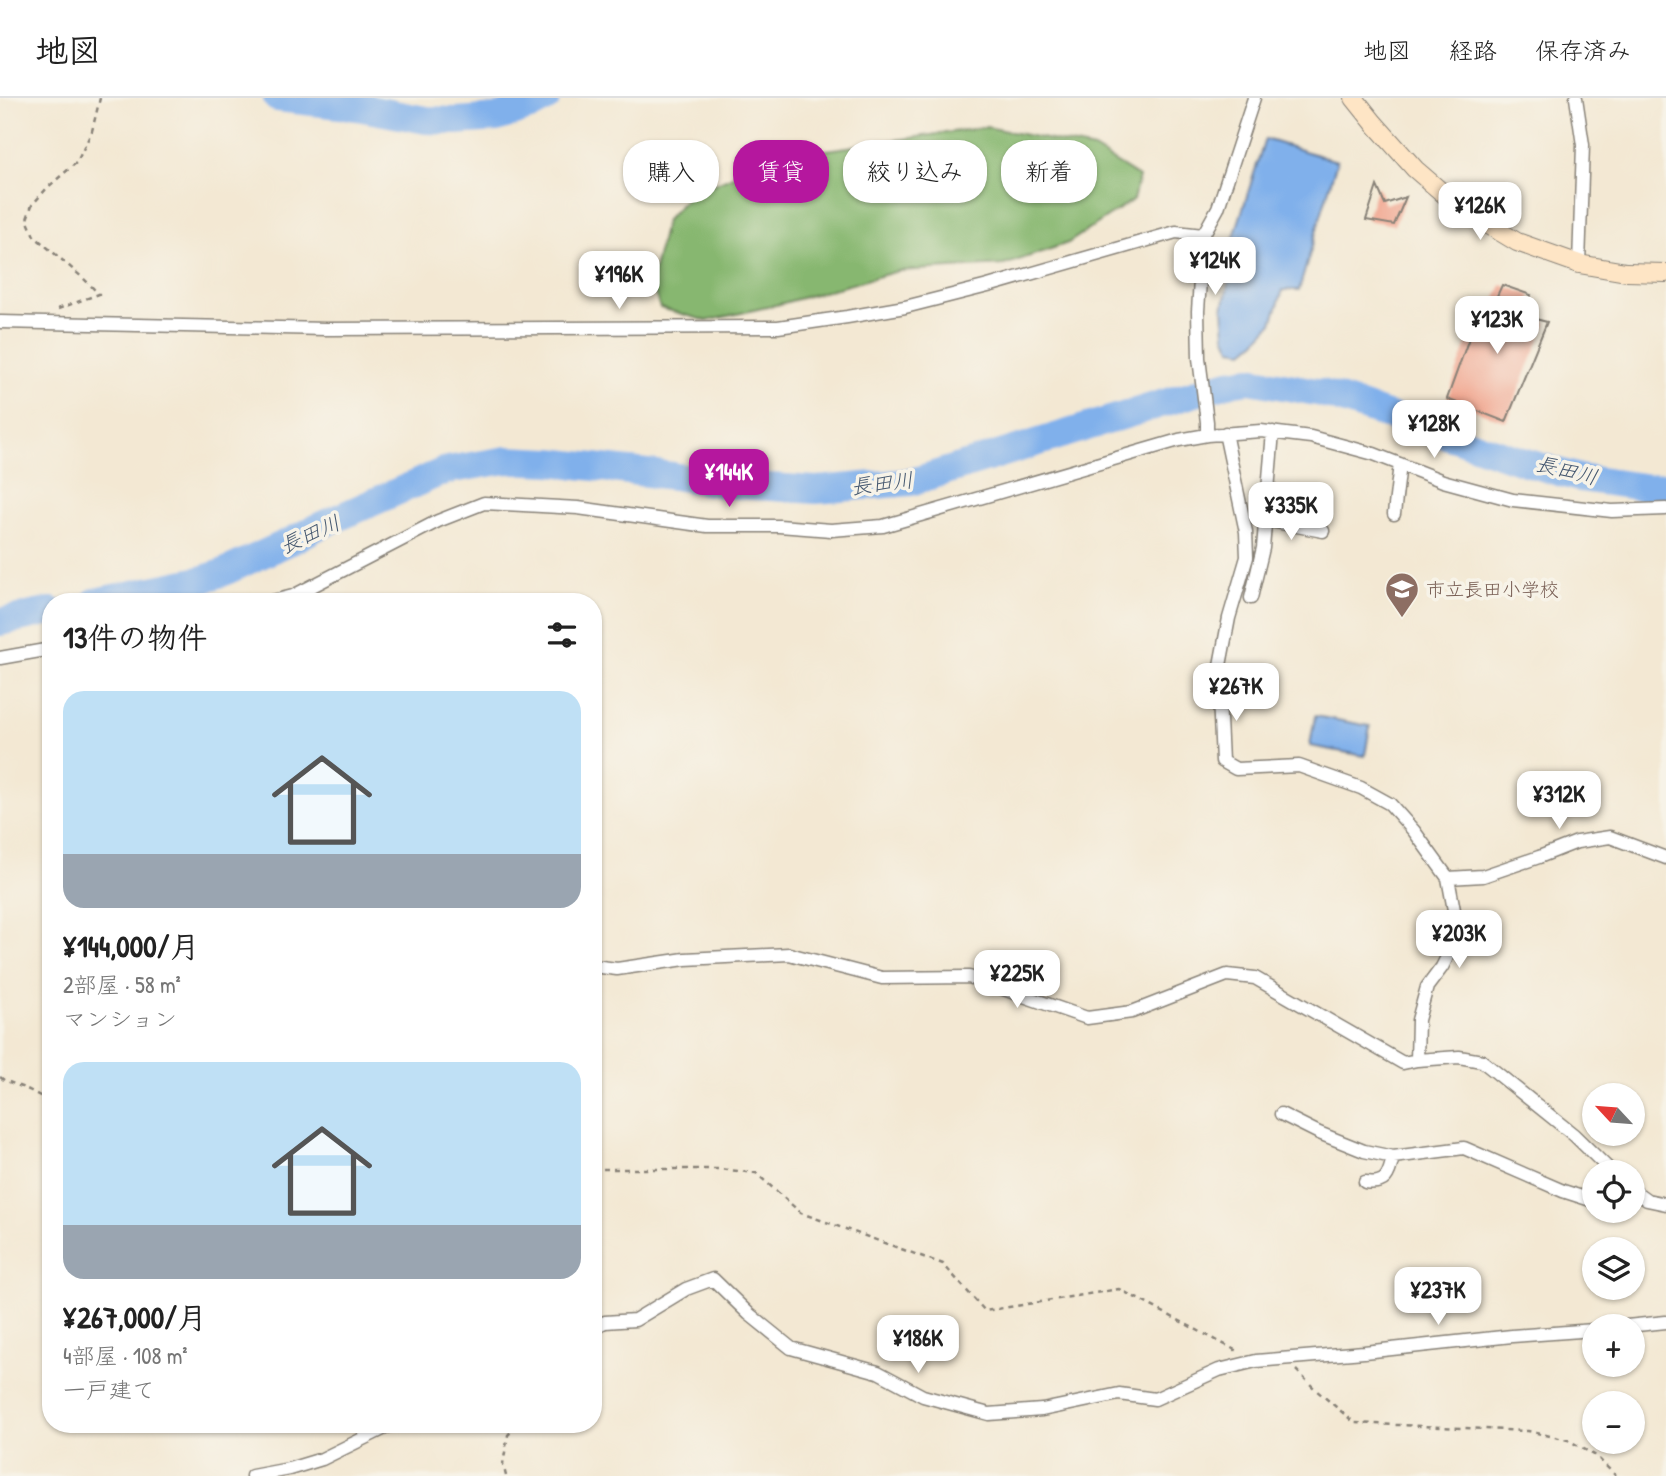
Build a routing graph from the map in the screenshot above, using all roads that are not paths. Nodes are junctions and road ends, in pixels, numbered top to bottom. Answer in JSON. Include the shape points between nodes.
{"nodes":[{"id":1,"x":1254,"y":98,"type":"edge"},
{"id":2,"x":1354,"y":98,"type":"edge"},
{"id":3,"x":1576,"y":98,"type":"edge"},
{"id":4,"x":1203,"y":235,"type":"junction"},
{"id":5,"x":1579,"y":264,"type":"junction"},
{"id":6,"x":1666,"y":273,"type":"edge"},
{"id":7,"x":0,"y":322,"type":"edge"},
{"id":8,"x":1207,"y":428,"type":"junction"},
{"id":9,"x":1273,"y":432,"type":"junction"},
{"id":10,"x":1225,"y":433,"type":"junction"},
{"id":11,"x":1400,"y":464,"type":"junction"},
{"id":12,"x":1666,"y":509,"type":"edge"},
{"id":13,"x":1394,"y":514,"type":"dead end"},
{"id":14,"x":1265,"y":520,"type":"junction"},
{"id":15,"x":1323,"y":531,"type":"dead end"},
{"id":16,"x":299,"y":593,"type":"edge"},
{"id":17,"x":1251,"y":598,"type":"dead end"},
{"id":18,"x":42,"y":651,"type":"edge"},
{"id":19,"x":0,"y":658,"type":"edge"},
{"id":20,"x":1666,"y":858,"type":"edge"},
{"id":21,"x":1448,"y":878,"type":"junction"},
{"id":22,"x":602,"y":967,"type":"edge"},
{"id":23,"x":1417,"y":1060,"type":"junction"},
{"id":24,"x":1281,"y":1114,"type":"dead end"},
{"id":25,"x":1393,"y":1157,"type":"junction"},
{"id":26,"x":1600,"y":1160,"type":"edge"},
{"id":27,"x":1365,"y":1182,"type":"dead end"},
{"id":28,"x":1582,"y":1197,"type":"edge"},
{"id":29,"x":1647,"y":1200,"type":"edge"},
{"id":30,"x":1666,"y":1204,"type":"edge"},
{"id":31,"x":1666,"y":1322,"type":"edge"},
{"id":32,"x":602,"y":1324,"type":"edge"},
{"id":33,"x":1645,"y":1324,"type":"edge"},
{"id":34,"x":1582,"y":1330,"type":"edge"},
{"id":35,"x":375,"y":1433,"type":"edge"},
{"id":36,"x":252,"y":1476,"type":"edge"}],
"edges":[{"from":1,"to":4,"type":"street","via":[[1218,208]]},
{"from":2,"to":5,"type":"main road","via":[[1415,169],[1459,207],[1517,242]]},
{"from":3,"to":5,"type":"street","via":[[1583,145]]},
{"from":4,"to":7,"type":"street","via":[[1176,232],[905,307],[778,327],[326,329]]},
{"from":4,"to":8,"type":"street","via":[[1198,312]]},
{"from":5,"to":6,"type":"main road"},
{"from":8,"to":10,"type":"street"},
{"from":8,"to":16,"type":"street","via":[[883,526],[831,530],[707,526],[578,508],[484,503],[438,521]]},
{"from":9,"to":10,"type":"street"},
{"from":9,"to":11,"type":"street","via":[[1311,437]]},
{"from":9,"to":14,"type":"street"},
{"from":10,"to":21,"type":"street","via":[[1247,557],[1228,618],[1218,676],[1222,761],[1236,769],[1299,766],[1361,788],[1390,804]]},
{"from":11,"to":12,"type":"street","via":[[1513,500],[1612,511]]},
{"from":11,"to":13,"type":"street"},
{"from":14,"to":15,"type":"street"},
{"from":14,"to":17,"type":"street"},
{"from":18,"to":19,"type":"street"},
{"from":20,"to":21,"type":"street","via":[[1610,837],[1577,842],[1483,876]]},
{"from":21,"to":23,"type":"street","via":[[1454,943],[1427,987],[1418,1020]]},
{"from":22,"to":23,"type":"street","via":[[789,954],[882,978],[969,977],[1087,1018],[1132,1012],[1227,975],[1255,978],[1403,1063]]},
{"from":23,"to":26,"type":"street","via":[[1482,1061]]},
{"from":24,"to":25,"type":"street","via":[[1364,1151]]},
{"from":25,"to":27,"type":"street","via":[[1384,1180]]},
{"from":25,"to":28,"type":"street","via":[[1464,1148]]},
{"from":29,"to":30,"type":"street"},
{"from":31,"to":33,"type":"street"},
{"from":32,"to":34,"type":"street","via":[[635,1320],[686,1289],[713,1279],[791,1348],[878,1372],[923,1396],[989,1414],[1042,1410],[1119,1394],[1155,1399],[1219,1370],[1256,1361]]},
{"from":35,"to":36,"type":"street","via":[[322,1459]]}]}
